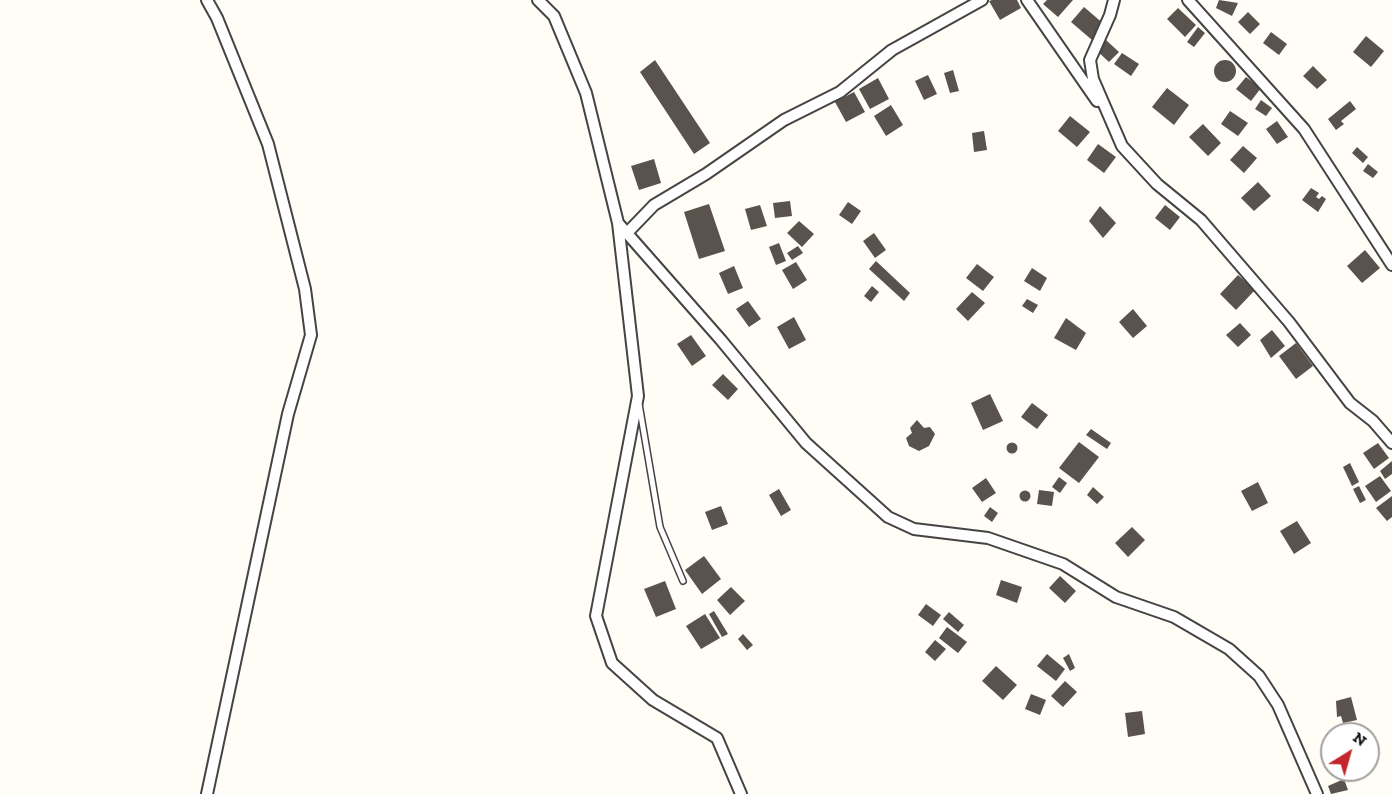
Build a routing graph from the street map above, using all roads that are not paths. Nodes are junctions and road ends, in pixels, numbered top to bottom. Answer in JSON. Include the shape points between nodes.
{"nodes":[{"id":1,"x":207,"y":0,"type":"edge"},
{"id":2,"x":538,"y":0,"type":"edge"},
{"id":3,"x":982,"y":0,"type":"edge"},
{"id":4,"x":1027,"y":0,"type":"edge"},
{"id":5,"x":1114,"y":0,"type":"edge"},
{"id":6,"x":1188,"y":0,"type":"edge"},
{"id":7,"x":1110,"y":120,"type":"junction"},
{"id":8,"x":618,"y":223,"type":"junction"},
{"id":9,"x":627,"y":233,"type":"junction"},
{"id":10,"x":1392,"y":265,"type":"edge"},
{"id":11,"x":638,"y":396,"type":"junction"},
{"id":12,"x":1392,"y":443,"type":"edge"},
{"id":13,"x":682,"y":581,"type":"dead end"},
{"id":14,"x":207,"y":794,"type":"edge"},
{"id":15,"x":741,"y":794,"type":"edge"},
{"id":16,"x":1317,"y":794,"type":"edge"}],
"edges":[{"from":1,"to":14,"type":"street","via":[[268,144],[305,289],[311,335],[288,414]]},
{"from":2,"to":8,"type":"street","via":[[554,16],[586,93]]},
{"from":3,"to":9,"type":"street","via":[[892,50],[840,93],[784,120],[654,205]]},
{"from":4,"to":7,"type":"street"},
{"from":5,"to":7,"type":"street","via":[[1090,60],[1092,79]]},
{"from":6,"to":10,"type":"street","via":[[1304,129]]},
{"from":7,"to":12,"type":"street","via":[[1122,146],[1157,184],[1201,220],[1289,322],[1350,403]]},
{"from":8,"to":9,"type":"street"},
{"from":8,"to":11,"type":"street"},
{"from":9,"to":16,"type":"street","via":[[806,443],[888,517],[914,529],[988,538],[1063,564],[1116,597],[1174,616],[1229,649],[1259,676],[1278,705]]},
{"from":11,"to":13,"type":"lane","via":[[660,527]]},
{"from":11,"to":15,"type":"street","via":[[596,616],[612,663],[653,700],[717,738]]}]}
